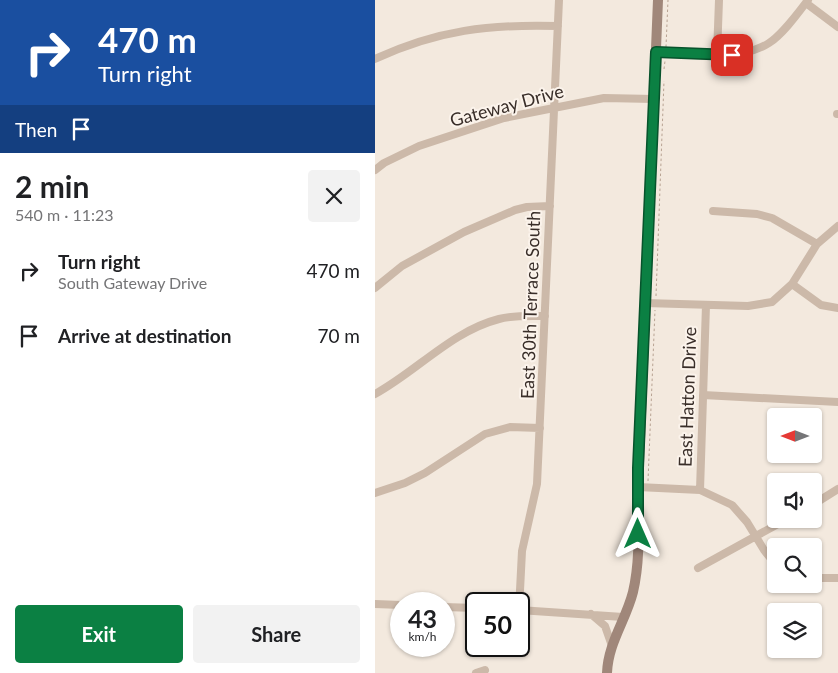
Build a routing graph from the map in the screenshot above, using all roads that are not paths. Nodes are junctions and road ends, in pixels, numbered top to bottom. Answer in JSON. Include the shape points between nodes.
{"nodes":[{"id":1,"x":559,"y":0,"type":"edge"},
{"id":2,"x":658,"y":0,"type":"edge"},
{"id":3,"x":719,"y":0,"type":"edge"},
{"id":4,"x":807,"y":2,"type":"edge"},
{"id":5,"x":557,"y":26,"type":"junction"},
{"id":6,"x":838,"y":27,"type":"edge"},
{"id":7,"x":656,"y":52,"type":"junction"},
{"id":8,"x":717,"y":55,"type":"junction"},
{"id":9,"x":375,"y":59,"type":"edge"},
{"id":10,"x":654,"y":99,"type":"junction"},
{"id":11,"x":555,"y":107,"type":"junction"},
{"id":12,"x":375,"y":170,"type":"edge"},
{"id":13,"x":550,"y":206,"type":"junction"},
{"id":14,"x":713,"y":211,"type":"dead end"},
{"id":15,"x":838,"y":226,"type":"edge"},
{"id":16,"x":817,"y":244,"type":"junction"},
{"id":17,"x":792,"y":284,"type":"junction"},
{"id":18,"x":375,"y":288,"type":"edge"},
{"id":19,"x":645,"y":303,"type":"junction"},
{"id":20,"x":707,"y":305,"type":"junction"},
{"id":21,"x":838,"y":308,"type":"edge"},
{"id":22,"x":545,"y":316,"type":"junction"},
{"id":23,"x":375,"y":394,"type":"edge"},
{"id":24,"x":703,"y":395,"type":"junction"},
{"id":25,"x":838,"y":402,"type":"edge"},
{"id":26,"x":540,"y":428,"type":"junction"},
{"id":27,"x":638,"y":487,"type":"junction"},
{"id":28,"x":838,"y":489,"type":"edge"},
{"id":29,"x":700,"y":490,"type":"junction"},
{"id":30,"x":375,"y":493,"type":"edge"},
{"id":31,"x":822,"y":499,"type":"edge"},
{"id":32,"x":772,"y":528,"type":"edge"},
{"id":33,"x":756,"y":537,"type":"junction"},
{"id":34,"x":767,"y":552,"type":"edge"},
{"id":35,"x":698,"y":568,"type":"dead end"},
{"id":36,"x":822,"y":578,"type":"edge"},
{"id":37,"x":838,"y":578,"type":"edge"},
{"id":38,"x":520,"y":592,"type":"edge"},
{"id":39,"x":375,"y":604,"type":"edge"},
{"id":40,"x":390,"y":605,"type":"edge"},
{"id":41,"x":530,"y":611,"type":"edge"},
{"id":42,"x":591,"y":614,"type":"junction"},
{"id":43,"x":623,"y":617,"type":"junction"},
{"id":44,"x":612,"y":646,"type":"junction"},
{"id":45,"x":485,"y":670,"type":"dead end"},
{"id":46,"x":476,"y":673,"type":"edge"},
{"id":47,"x":607,"y":673,"type":"edge"}],
"edges":[{"from":1,"to":5,"type":"street","name":"East 30th Terrace South"},
{"from":2,"to":7,"type":"main road"},
{"from":3,"to":8,"type":"street"},
{"from":4,"to":6,"type":"street"},
{"from":4,"to":8,"type":"street","via":[[771,42],[747,53]]},
{"from":5,"to":9,"type":"street","via":[[487,27],[446,33]]},
{"from":5,"to":11,"type":"street","name":"East 30th Terrace South"},
{"from":7,"to":8,"type":"street"},
{"from":7,"to":10,"type":"main road"},
{"from":10,"to":11,"type":"street","name":"Gateway Drive","via":[[604,98]]},
{"from":10,"to":19,"type":"main road"},
{"from":11,"to":12,"type":"street","name":"Gateway Drive","via":[[504,118],[419,146]]},
{"from":11,"to":13,"type":"street","name":"East 30th Terrace South"},
{"from":13,"to":18,"type":"street","via":[[515,210],[464,232],[402,266]]},
{"from":13,"to":22,"type":"street","name":"East 30th Terrace South"},
{"from":14,"to":16,"type":"street","via":[[771,218]]},
{"from":15,"to":16,"type":"street"},
{"from":16,"to":17,"type":"street"},
{"from":17,"to":20,"type":"street","via":[[773,302],[748,306]]},
{"from":17,"to":21,"type":"street","via":[[821,306]]},
{"from":19,"to":20,"type":"street"},
{"from":19,"to":27,"type":"main road"},
{"from":20,"to":24,"type":"street","name":"East Hatton Drive"},
{"from":22,"to":23,"type":"street","via":[[499,319],[468,331]]},
{"from":22,"to":26,"type":"street","name":"East 30th Terrace South"},
{"from":24,"to":25,"type":"street"},
{"from":24,"to":29,"type":"street","name":"East Hatton Drive"},
{"from":26,"to":30,"type":"street","via":[[510,427],[485,434],[425,473]]},
{"from":26,"to":38,"type":"street","name":"East 30th Terrace South","via":[[537,484],[522,551]]},
{"from":27,"to":29,"type":"street"},
{"from":27,"to":43,"type":"main road","via":[[638,550],[633,592]]},
{"from":28,"to":31,"type":"street"},
{"from":29,"to":33,"type":"street","via":[[732,505]]},
{"from":32,"to":33,"type":"street"},
{"from":33,"to":34,"type":"street"},
{"from":33,"to":35,"type":"street"},
{"from":36,"to":37,"type":"street"},
{"from":39,"to":40,"type":"street"},
{"from":41,"to":42,"type":"street"},
{"from":42,"to":43,"type":"street"},
{"from":42,"to":44,"type":"street","via":[[605,626]]},
{"from":43,"to":44,"type":"main road"},
{"from":44,"to":47,"type":"main road"},
{"from":45,"to":46,"type":"street"}]}
